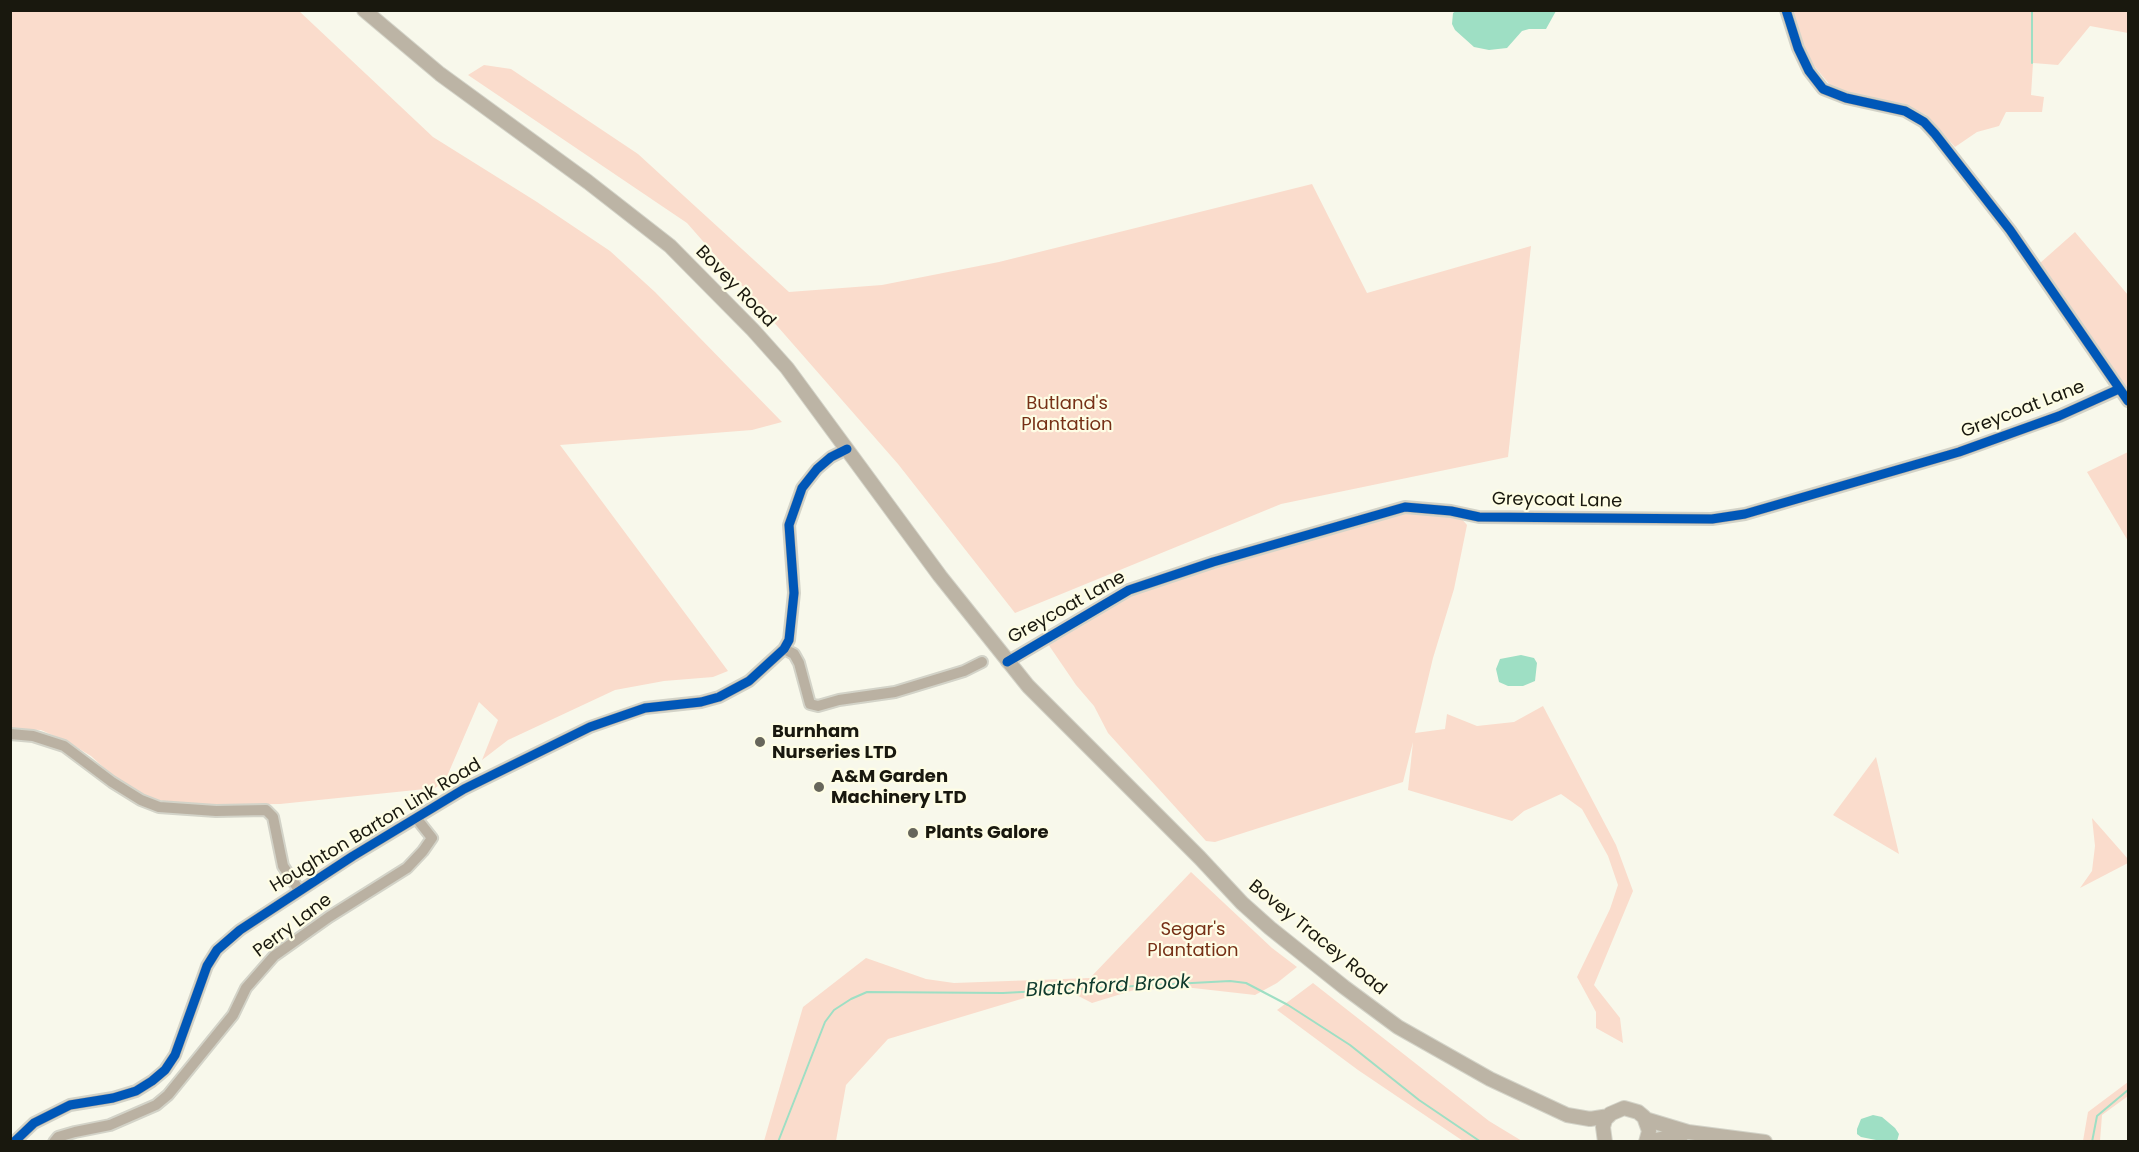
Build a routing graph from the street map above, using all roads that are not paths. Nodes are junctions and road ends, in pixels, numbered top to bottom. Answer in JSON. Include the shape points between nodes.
{"nodes":[{"id":1,"x":364,"y":10,"type":"edge"},
{"id":2,"x":1786,"y":10,"type":"edge"},
{"id":3,"x":2119,"y":389,"type":"junction"},
{"id":4,"x":2128,"y":401,"type":"edge"},
{"id":5,"x":847,"y":449,"type":"junction"},
{"id":6,"x":784,"y":649,"type":"junction"},
{"id":7,"x":982,"y":662,"type":"dead end"},
{"id":8,"x":1007,"y":662,"type":"junction"},
{"id":9,"x":10,"y":734,"type":"edge"},
{"id":10,"x":417,"y":819,"type":"junction"},
{"id":11,"x":299,"y":890,"type":"junction"},
{"id":12,"x":1567,"y":1115,"type":"junction"},
{"id":13,"x":1609,"y":1116,"type":"junction"},
{"id":14,"x":1645,"y":1119,"type":"junction"},
{"id":15,"x":1688,"y":1132,"type":"junction"},
{"id":16,"x":1605,"y":1140,"type":"edge"},
{"id":17,"x":14,"y":1142,"type":"edge"},
{"id":18,"x":54,"y":1142,"type":"edge"},
{"id":19,"x":1646,"y":1142,"type":"edge"},
{"id":20,"x":1765,"y":1142,"type":"edge"}],
"edges":[{"from":1,"to":5,"type":"main road","name":"Bovey Road","via":[[440,74],[670,246],[787,368]]},
{"from":2,"to":3,"type":"street","via":[[1798,48],[1823,89],[1905,111],[1935,134],[2010,230]]},
{"from":3,"to":4,"type":"street"},
{"from":3,"to":8,"type":"street","name":"Greycoat Lane","via":[[2059,416],[1959,452],[1769,508],[1712,519],[1479,517],[1405,507],[1129,590]]},
{"from":5,"to":6,"type":"street","via":[[831,457],[802,488],[789,525],[794,593],[789,640]]},
{"from":5,"to":8,"type":"main road","name":"Bovey Road"},
{"from":6,"to":7,"type":"street","via":[[794,654],[810,704],[818,706],[895,692]]},
{"from":6,"to":10,"type":"street","name":"Houghton Barton Link Road","via":[[732,691],[701,702],[645,708],[590,727],[464,789]]},
{"from":8,"to":12,"type":"main road","name":"Bovey Tracey Road","via":[[1242,903],[1312,962],[1398,1027],[1490,1079]]},
{"from":9,"to":11,"type":"street","via":[[33,736],[64,746],[112,782],[159,807],[266,810],[273,817],[283,866]]},
{"from":10,"to":11,"type":"street","name":"Houghton Barton Link Road"},
{"from":10,"to":18,"type":"street","name":"Perry Lane","via":[[432,838],[423,851],[407,868],[274,956],[246,988],[233,1015],[168,1095],[156,1105],[110,1125],[58,1137]]},
{"from":11,"to":17,"type":"street","name":"Houghton Barton Link Road","via":[[217,950],[207,966],[183,1038],[165,1070],[136,1091],[70,1105],[34,1123]]},
{"from":12,"to":13,"type":"main road","name":"Bovey Tracey Road","via":[[1590,1119]]},
{"from":12,"to":16,"type":"main road","name":"Bovey Tracey Road"},
{"from":13,"to":14,"type":"main road","name":"Bovey Tracey Road","via":[[1624,1108]]},
{"from":13,"to":16,"type":"main road","via":[[1603,1127]]},
{"from":14,"to":15,"type":"main road"},
{"from":14,"to":19,"type":"main road","via":[[1649,1131]]},
{"from":15,"to":19,"type":"main road"},
{"from":15,"to":20,"type":"main road"}]}
